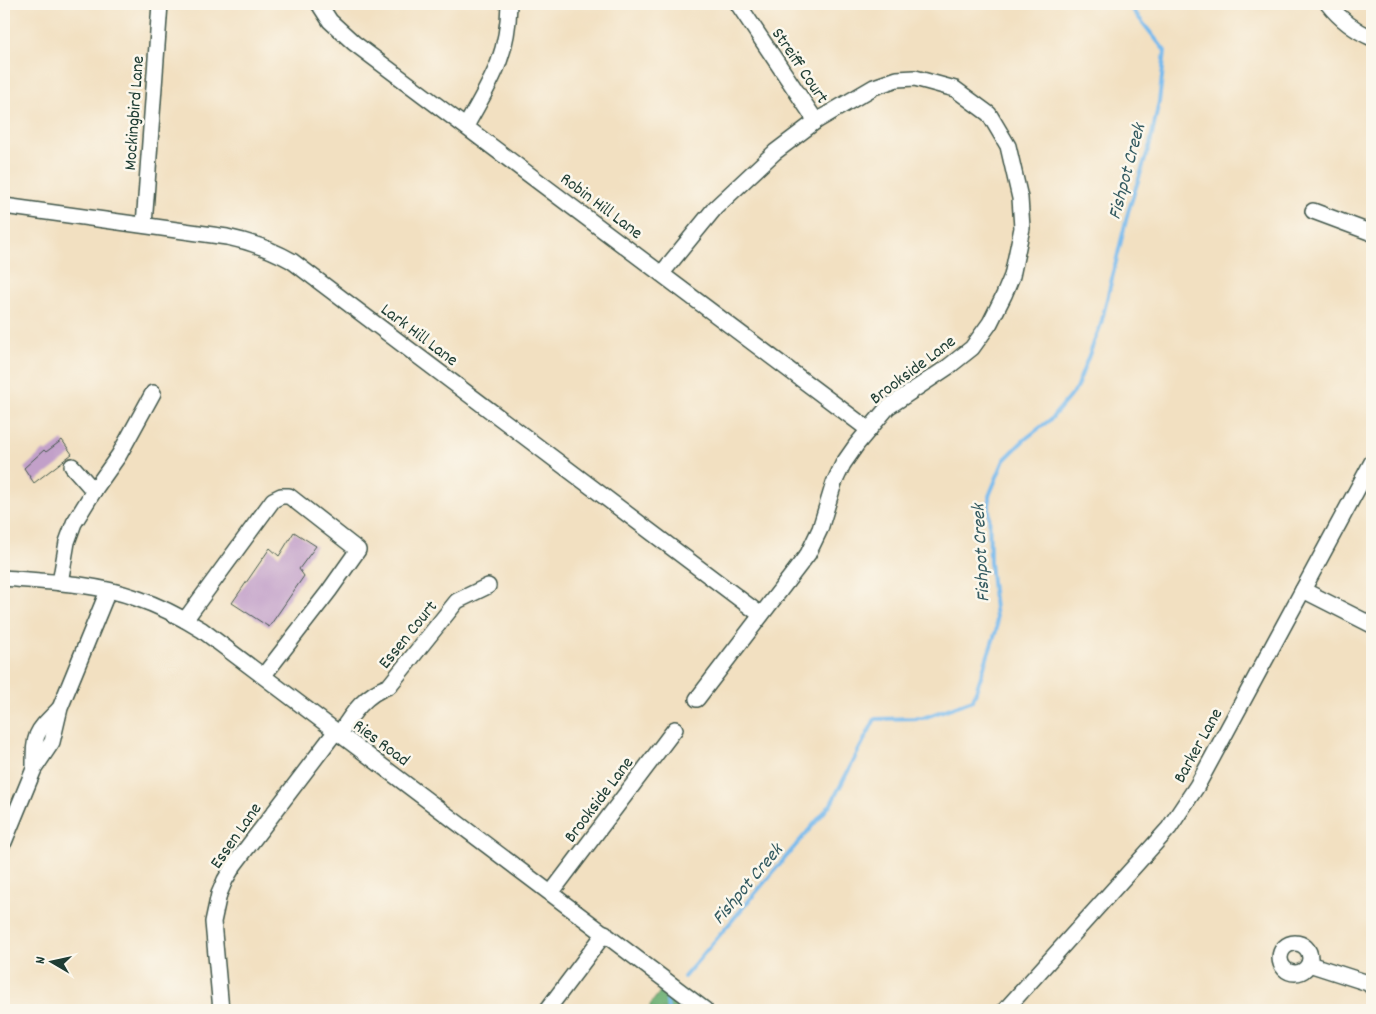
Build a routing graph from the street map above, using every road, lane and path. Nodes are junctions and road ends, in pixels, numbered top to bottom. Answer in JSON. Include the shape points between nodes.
{"nodes":[{"id":1,"x":160,"y":4,"type":"edge"},
{"id":2,"x":319,"y":4,"type":"edge"},
{"id":3,"x":509,"y":4,"type":"edge"},
{"id":4,"x":738,"y":4,"type":"edge"},
{"id":5,"x":1328,"y":4,"type":"edge"},
{"id":6,"x":1372,"y":38,"type":"edge"},
{"id":7,"x":816,"y":121,"type":"junction"},
{"id":8,"x":466,"y":126,"type":"junction"},
{"id":9,"x":4,"y":206,"type":"edge"},
{"id":10,"x":1313,"y":211,"type":"dead end"},
{"id":11,"x":144,"y":225,"type":"junction"},
{"id":12,"x":1372,"y":233,"type":"edge"},
{"id":13,"x":662,"y":273,"type":"junction"},
{"id":14,"x":153,"y":393,"type":"dead end"},
{"id":15,"x":868,"y":430,"type":"junction"},
{"id":16,"x":1372,"y":462,"type":"edge"},
{"id":17,"x":72,"y":466,"type":"dead end"},
{"id":18,"x":94,"y":491,"type":"junction"},
{"id":19,"x":4,"y":578,"type":"edge"},
{"id":20,"x":60,"y":583,"type":"junction"},
{"id":21,"x":488,"y":586,"type":"dead end"},
{"id":22,"x":1303,"y":590,"type":"junction"},
{"id":23,"x":108,"y":591,"type":"junction"},
{"id":24,"x":761,"y":615,"type":"junction"},
{"id":25,"x":184,"y":620,"type":"junction"},
{"id":26,"x":1372,"y":626,"type":"edge"},
{"id":27,"x":264,"y":676,"type":"junction"},
{"id":28,"x":697,"y":699,"type":"dead end"},
{"id":29,"x":674,"y":729,"type":"dead end"},
{"id":30,"x":338,"y":732,"type":"junction"},
{"id":31,"x":4,"y":842,"type":"edge"},
{"id":32,"x":551,"y":893,"type":"junction"},
{"id":33,"x":605,"y":933,"type":"junction"},
{"id":34,"x":1309,"y":964,"type":"dead end"},
{"id":35,"x":1371,"y":983,"type":"edge"},
{"id":36,"x":220,"y":1010,"type":"edge"},
{"id":37,"x":547,"y":1010,"type":"edge"},
{"id":38,"x":705,"y":1010,"type":"edge"},
{"id":39,"x":1005,"y":1010,"type":"edge"}],
"edges":[{"from":1,"to":11,"type":"street","name":"Mockingbird Lane"},
{"from":2,"to":8,"type":"street","name":"Robin Hill Lane","via":[[330,21],[354,43]]},
{"from":3,"to":8,"type":"street","via":[[501,62]]},
{"from":4,"to":7,"type":"street","name":"Streiff Court"},
{"from":5,"to":6,"type":"street","via":[[1350,26]]},
{"from":7,"to":13,"type":"street","name":"Brookside Lane","via":[[735,187]]},
{"from":7,"to":15,"type":"street","name":"Brookside Lane","via":[[874,87],[897,80],[916,78],[956,89],[989,114],[1000,132],[1012,157],[1020,198],[1022,228],[1018,253],[1007,289],[990,323],[972,348],[888,407]]},
{"from":8,"to":13,"type":"street","name":"Robin Hill Lane"},
{"from":9,"to":11,"type":"street","name":"Lark Hill Lane"},
{"from":10,"to":12,"type":"street"},
{"from":11,"to":24,"type":"street","name":"Lark Hill Lane","via":[[251,242],[292,261]]},
{"from":13,"to":15,"type":"street","name":"Robin Hill Lane"},
{"from":14,"to":18,"type":"street","via":[[120,455]]},
{"from":15,"to":24,"type":"street","name":"Brookside Lane","via":[[843,464],[808,554]]},
{"from":16,"to":22,"type":"street","name":"Barker Lane"},
{"from":17,"to":18,"type":"street"},
{"from":18,"to":20,"type":"street","via":[[67,542]]},
{"from":19,"to":20,"type":"street","name":"Ries Road"},
{"from":20,"to":23,"type":"street","name":"Ries Road"},
{"from":21,"to":30,"type":"street","name":"Essen Court","via":[[457,601],[389,686],[376,692],[353,712]]},
{"from":22,"to":26,"type":"street"},
{"from":22,"to":39,"type":"street","name":"Barker Lane","via":[[1197,786],[1169,828]]},
{"from":23,"to":25,"type":"street","name":"Ries Road","via":[[151,603]]},
{"from":23,"to":31,"type":"street","via":[[60,708],[36,735],[34,770]]},
{"from":24,"to":28,"type":"street","name":"Brookside Lane"},
{"from":25,"to":27,"type":"street","name":"Ries Road"},
{"from":25,"to":27,"type":"street","via":[[273,500],[289,496],[358,550]]},
{"from":27,"to":30,"type":"street","name":"Ries Road"},
{"from":29,"to":32,"type":"street","name":"Brookside Lane"},
{"from":30,"to":32,"type":"street","name":"Ries Road"},
{"from":30,"to":36,"type":"street","name":"Essen Lane","via":[[234,865],[219,894],[213,922]]},
{"from":32,"to":33,"type":"street","name":"Ries Road"},
{"from":33,"to":37,"type":"street"},
{"from":33,"to":38,"type":"street","name":"Ries Road"},
{"from":34,"to":35,"type":"street"}]}
